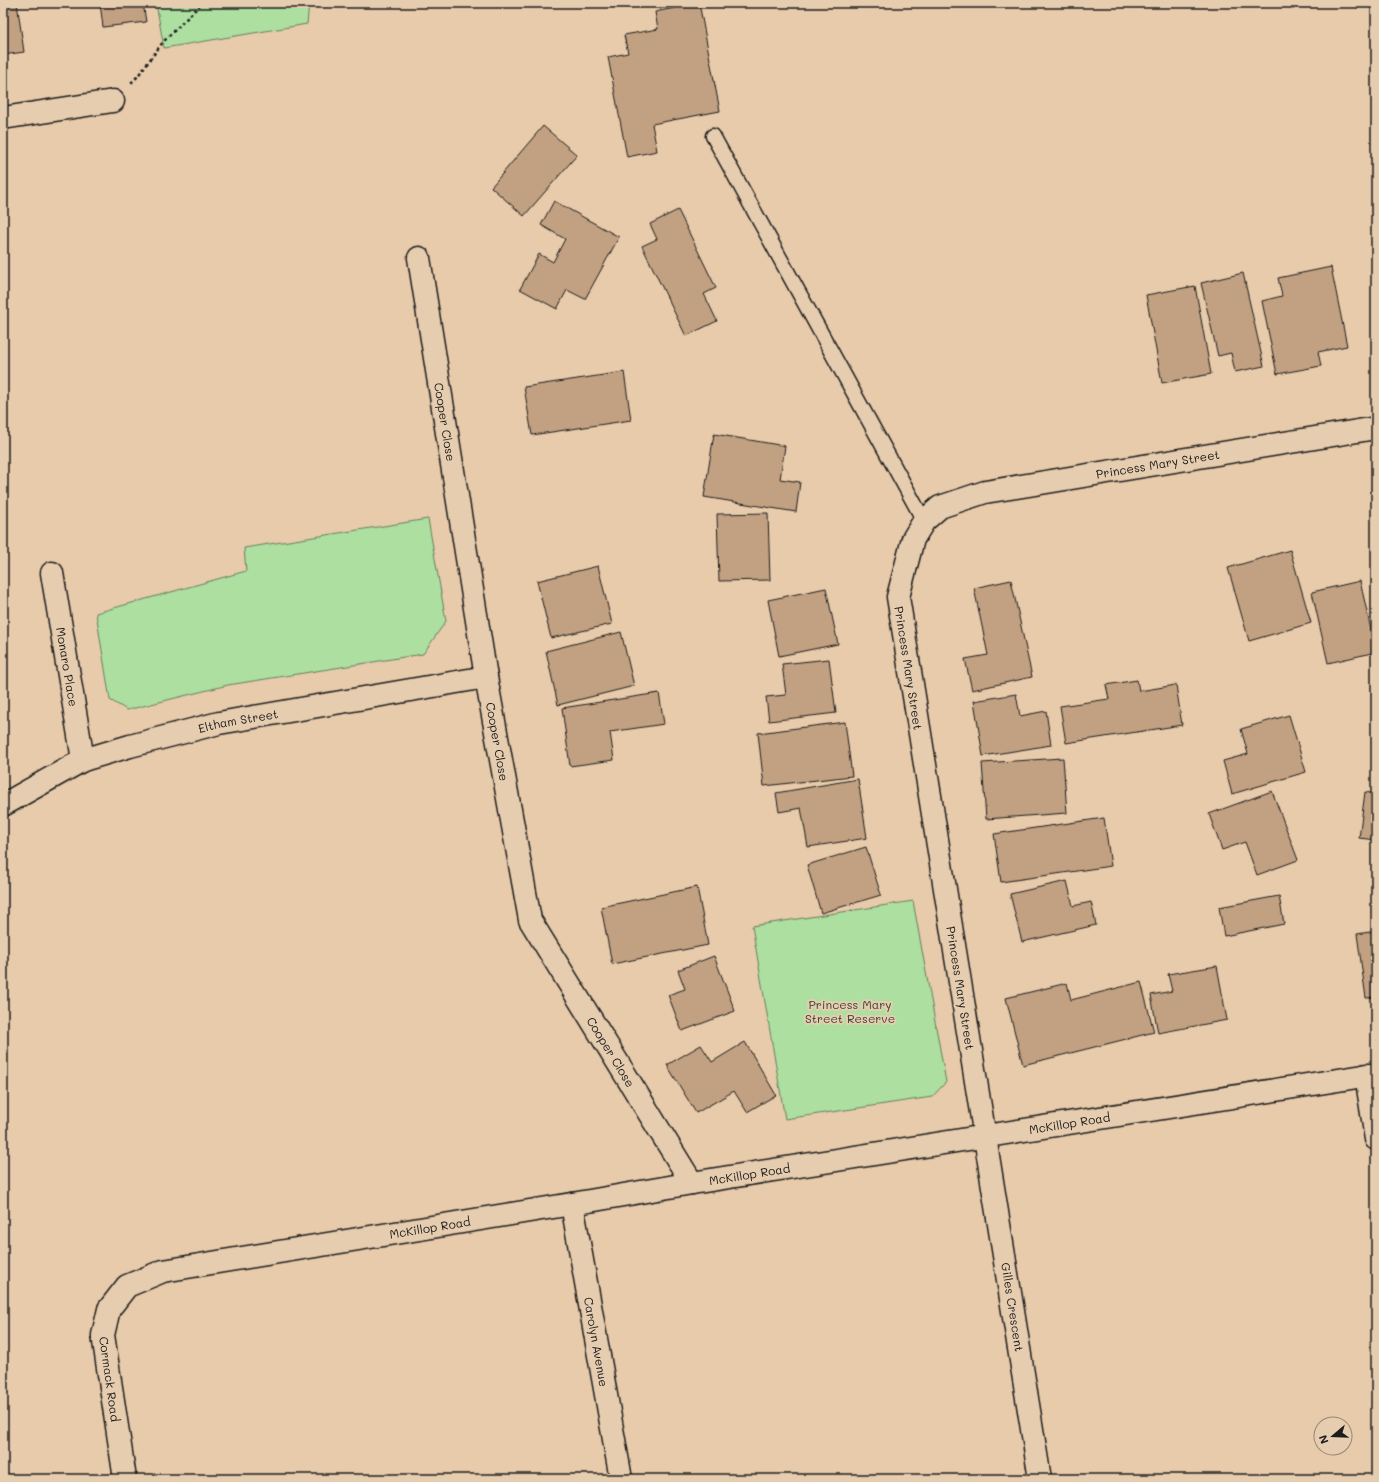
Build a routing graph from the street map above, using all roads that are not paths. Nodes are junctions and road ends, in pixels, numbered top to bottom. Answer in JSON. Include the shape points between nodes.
{"nodes":[{"id":1,"x":113,"y":101,"type":"road end"},
{"id":2,"x":3,"y":118,"type":"edge"},
{"id":3,"x":713,"y":136,"type":"dead end"},
{"id":4,"x":419,"y":258,"type":"dead end"},
{"id":5,"x":1376,"y":428,"type":"edge"},
{"id":6,"x":924,"y":521,"type":"junction"},
{"id":7,"x":52,"y":572,"type":"dead end"},
{"id":8,"x":486,"y":677,"type":"junction"},
{"id":9,"x":82,"y":760,"type":"junction"},
{"id":10,"x":3,"y":805,"type":"edge"},
{"id":11,"x":1371,"y":1074,"type":"edge"},
{"id":12,"x":985,"y":1135,"type":"junction"},
{"id":13,"x":1376,"y":1139,"type":"edge"},
{"id":14,"x":692,"y":1183,"type":"junction"},
{"id":15,"x":572,"y":1204,"type":"junction"},
{"id":16,"x":127,"y":1286,"type":"joint"},
{"id":17,"x":125,"y":1479,"type":"edge"},
{"id":18,"x":621,"y":1479,"type":"edge"},
{"id":19,"x":1040,"y":1479,"type":"edge"}],
"edges":[{"from":1,"to":2,"type":"street"},
{"from":3,"to":6,"type":"lane"},
{"from":4,"to":8,"type":"street","name":"Cooper Close"},
{"from":5,"to":6,"type":"street","name":"Princess Mary Street","via":[[985,492],[940,507]]},
{"from":6,"to":12,"type":"street","name":"Princess Mary Street","via":[[913,539],[898,597]]},
{"from":7,"to":9,"type":"street","name":"Monaro Place"},
{"from":8,"to":9,"type":"street","name":"Eltham Street","via":[[219,723]]},
{"from":8,"to":14,"type":"street","name":"Cooper Close","via":[[530,920]]},
{"from":9,"to":10,"type":"street","name":"Eltham Street"},
{"from":11,"to":12,"type":"street","name":"McKillop Road"},
{"from":11,"to":13,"type":"street"},
{"from":12,"to":14,"type":"street","name":"McKillop Road"},
{"from":12,"to":19,"type":"street","name":"Gilles Crescent"},
{"from":14,"to":15,"type":"street","name":"McKillop Road"},
{"from":15,"to":16,"type":"street","name":"McKillop Road","via":[[163,1271]]},
{"from":15,"to":18,"type":"street","name":"Carolyn Avenue"},
{"from":16,"to":17,"type":"street","name":"Cormack Road","via":[[109,1309],[103,1335]]}]}
